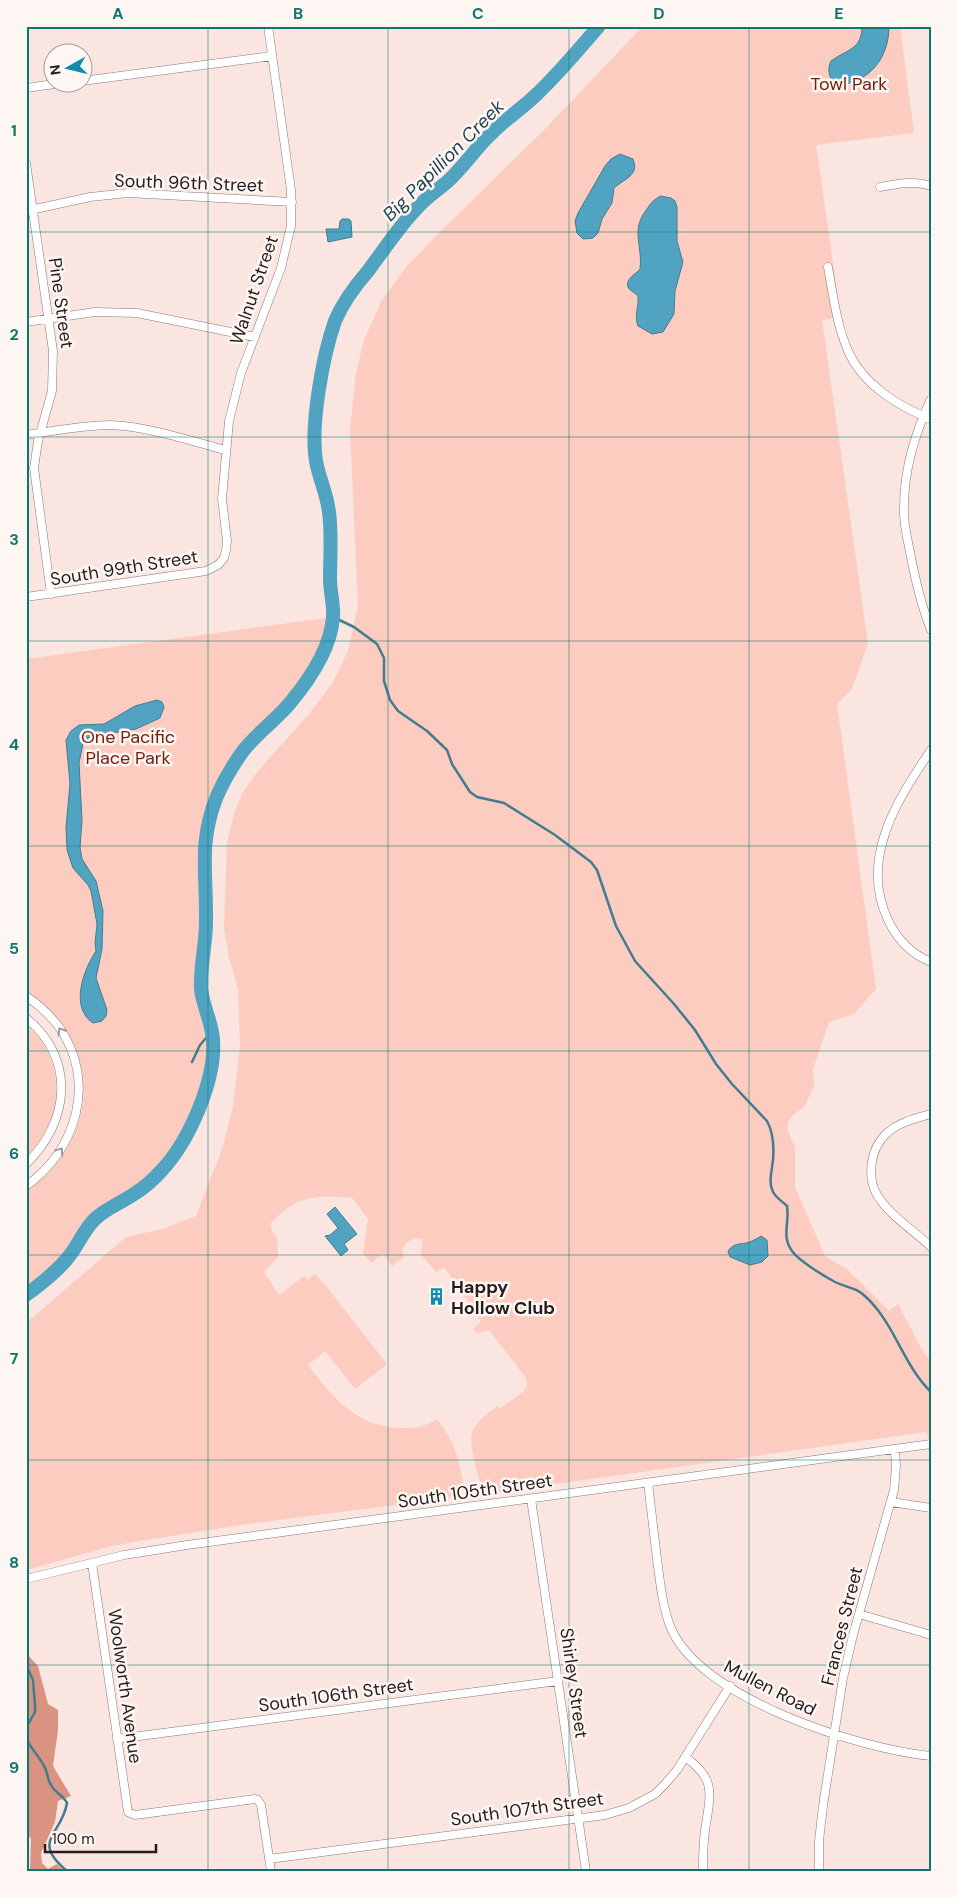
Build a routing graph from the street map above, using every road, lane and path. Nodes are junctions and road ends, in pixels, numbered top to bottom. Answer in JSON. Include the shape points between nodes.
{"nodes":[{"id":1,"x":268,"y":26,"type":"edge"},
{"id":2,"x":272,"y":56,"type":"junction"},
{"id":3,"x":92,"y":80,"type":"edge"},
{"id":4,"x":42,"y":86,"type":"edge"},
{"id":5,"x":26,"y":88,"type":"edge"},
{"id":6,"x":26,"y":163,"type":"edge"},
{"id":7,"x":880,"y":186,"type":"dead end"},
{"id":8,"x":931,"y":186,"type":"edge"},
{"id":9,"x":292,"y":202,"type":"junction"},
{"id":10,"x":29,"y":211,"type":"edge"},
{"id":11,"x":828,"y":267,"type":"dead end"},
{"id":12,"x":48,"y":319,"type":"junction"},
{"id":13,"x":26,"y":322,"type":"edge"},
{"id":14,"x":255,"y":337,"type":"junction"},
{"id":15,"x":931,"y":400,"type":"edge"},
{"id":16,"x":927,"y":418,"type":"edge"},
{"id":17,"x":40,"y":434,"type":"junction"},
{"id":18,"x":26,"y":436,"type":"edge"},
{"id":19,"x":225,"y":450,"type":"junction"},
{"id":20,"x":222,"y":560,"type":"joint"},
{"id":21,"x":51,"y":594,"type":"junction"},
{"id":22,"x":26,"y":597,"type":"edge"},
{"id":23,"x":931,"y":630,"type":"edge"},
{"id":24,"x":931,"y":750,"type":"edge"},
{"id":25,"x":931,"y":962,"type":"edge"},
{"id":26,"x":26,"y":996,"type":"edge"},
{"id":27,"x":26,"y":1018,"type":"edge"},
{"id":28,"x":930,"y":1114,"type":"edge"},
{"id":29,"x":26,"y":1164,"type":"edge"},
{"id":30,"x":26,"y":1186,"type":"edge"},
{"id":31,"x":931,"y":1247,"type":"edge"},
{"id":32,"x":931,"y":1444,"type":"edge"},
{"id":33,"x":895,"y":1450,"type":"junction"},
{"id":34,"x":648,"y":1483,"type":"junction"},
{"id":35,"x":531,"y":1499,"type":"junction"},
{"id":36,"x":891,"y":1502,"type":"junction"},
{"id":37,"x":931,"y":1508,"type":"edge"},
{"id":38,"x":92,"y":1563,"type":"junction"},
{"id":39,"x":26,"y":1579,"type":"edge"},
{"id":40,"x":859,"y":1614,"type":"junction"},
{"id":41,"x":931,"y":1635,"type":"edge"},
{"id":42,"x":558,"y":1680,"type":"junction"},
{"id":43,"x":730,"y":1686,"type":"junction"},
{"id":44,"x":834,"y":1735,"type":"junction"},
{"id":45,"x":117,"y":1739,"type":"junction"},
{"id":46,"x":931,"y":1756,"type":"edge"},
{"id":47,"x":685,"y":1757,"type":"junction"},
{"id":48,"x":578,"y":1818,"type":"junction"},
{"id":49,"x":269,"y":1859,"type":"junction"},
{"id":50,"x":271,"y":1871,"type":"edge"},
{"id":51,"x":586,"y":1871,"type":"edge"},
{"id":52,"x":703,"y":1871,"type":"edge"},
{"id":53,"x":820,"y":1871,"type":"edge"}],
"edges":[{"from":1,"to":2,"type":"street","name":"Walnut Street"},
{"from":2,"to":3,"type":"street"},
{"from":2,"to":9,"type":"street","name":"Walnut Street"},
{"from":4,"to":5,"type":"street"},
{"from":6,"to":10,"type":"street","name":"Pine Street"},
{"from":7,"to":8,"type":"street","via":[[905,183]]},
{"from":9,"to":10,"type":"street","name":"South 96th Street","via":[[128,193],[90,197]]},
{"from":9,"to":14,"type":"street","name":"Walnut Street","via":[[285,254]]},
{"from":10,"to":12,"type":"street","name":"Pine Street"},
{"from":11,"to":16,"type":"street","via":[[846,346],[864,376],[897,403]]},
{"from":12,"to":13,"type":"street"},
{"from":12,"to":14,"type":"street","via":[[95,312],[138,313]]},
{"from":12,"to":17,"type":"street","name":"Pine Street","via":[[53,380]]},
{"from":14,"to":19,"type":"street","name":"Walnut Street","via":[[234,396]]},
{"from":15,"to":16,"type":"street"},
{"from":16,"to":23,"type":"street","via":[[913,444],[904,507],[918,593]]},
{"from":17,"to":18,"type":"street"},
{"from":17,"to":19,"type":"street","via":[[93,426],[119,426]]},
{"from":17,"to":21,"type":"street","name":"Pine Street","via":[[34,477]]},
{"from":19,"to":20,"type":"street","name":"Walnut Street","via":[[222,499],[227,541]]},
{"from":20,"to":21,"type":"street","name":"South 99th Street","via":[[206,571]]},
{"from":21,"to":22,"type":"street","name":"South 99th Street"},
{"from":24,"to":25,"type":"street","via":[[888,827],[878,856],[876,878],[880,902],[897,936],[915,954]]},
{"from":30,"to":26,"type":"street","one_way":true,"via":[[53,1161],[68,1139],[77,1109],[78,1076],[72,1051],[60,1029]]},
{"from":27,"to":29,"type":"street","via":[[48,1042],[60,1079],[60,1106],[53,1129]]},
{"from":28,"to":31,"type":"street","via":[[885,1135],[873,1157],[871,1169],[877,1195],[896,1217]]},
{"from":32,"to":33,"type":"street","name":"South 105th Street"},
{"from":33,"to":34,"type":"street","name":"South 105th Street"},
{"from":33,"to":36,"type":"street","name":"Frances Street"},
{"from":34,"to":35,"type":"street","name":"South 105th Street"},
{"from":34,"to":43,"type":"street","name":"Mullen Road","via":[[662,1591],[670,1626],[693,1660]]},
{"from":35,"to":38,"type":"street","name":"South 105th Street","via":[[189,1545]]},
{"from":35,"to":42,"type":"street","name":"Shirley Street"},
{"from":36,"to":37,"type":"street"},
{"from":36,"to":40,"type":"street","name":"Frances Street"},
{"from":38,"to":39,"type":"street","name":"South 105th Street"},
{"from":38,"to":45,"type":"street","name":"Woolworth Avenue"},
{"from":40,"to":41,"type":"street"},
{"from":40,"to":44,"type":"street","name":"Frances Street","via":[[843,1678]]},
{"from":42,"to":45,"type":"street","name":"South 106th Street"},
{"from":42,"to":48,"type":"street","name":"Shirley Street"},
{"from":43,"to":44,"type":"street","name":"Mullen Road","via":[[784,1715]]},
{"from":43,"to":47,"type":"street","name":"South 107th Street"},
{"from":44,"to":46,"type":"street","name":"Mullen Road","via":[[894,1751]]},
{"from":44,"to":53,"type":"street","name":"Frances Street","via":[[819,1841]]},
{"from":45,"to":49,"type":"street","name":"Woolworth Avenue","via":[[129,1814],[135,1816],[255,1799],[261,1805]]},
{"from":47,"to":48,"type":"street","name":"South 107th Street","via":[[655,1794],[629,1808]]},
{"from":47,"to":52,"type":"street","via":[[702,1771],[710,1790]]},
{"from":48,"to":49,"type":"street","name":"South 107th Street"},
{"from":48,"to":51,"type":"street","name":"Shirley Street"},
{"from":49,"to":50,"type":"street"}]}
